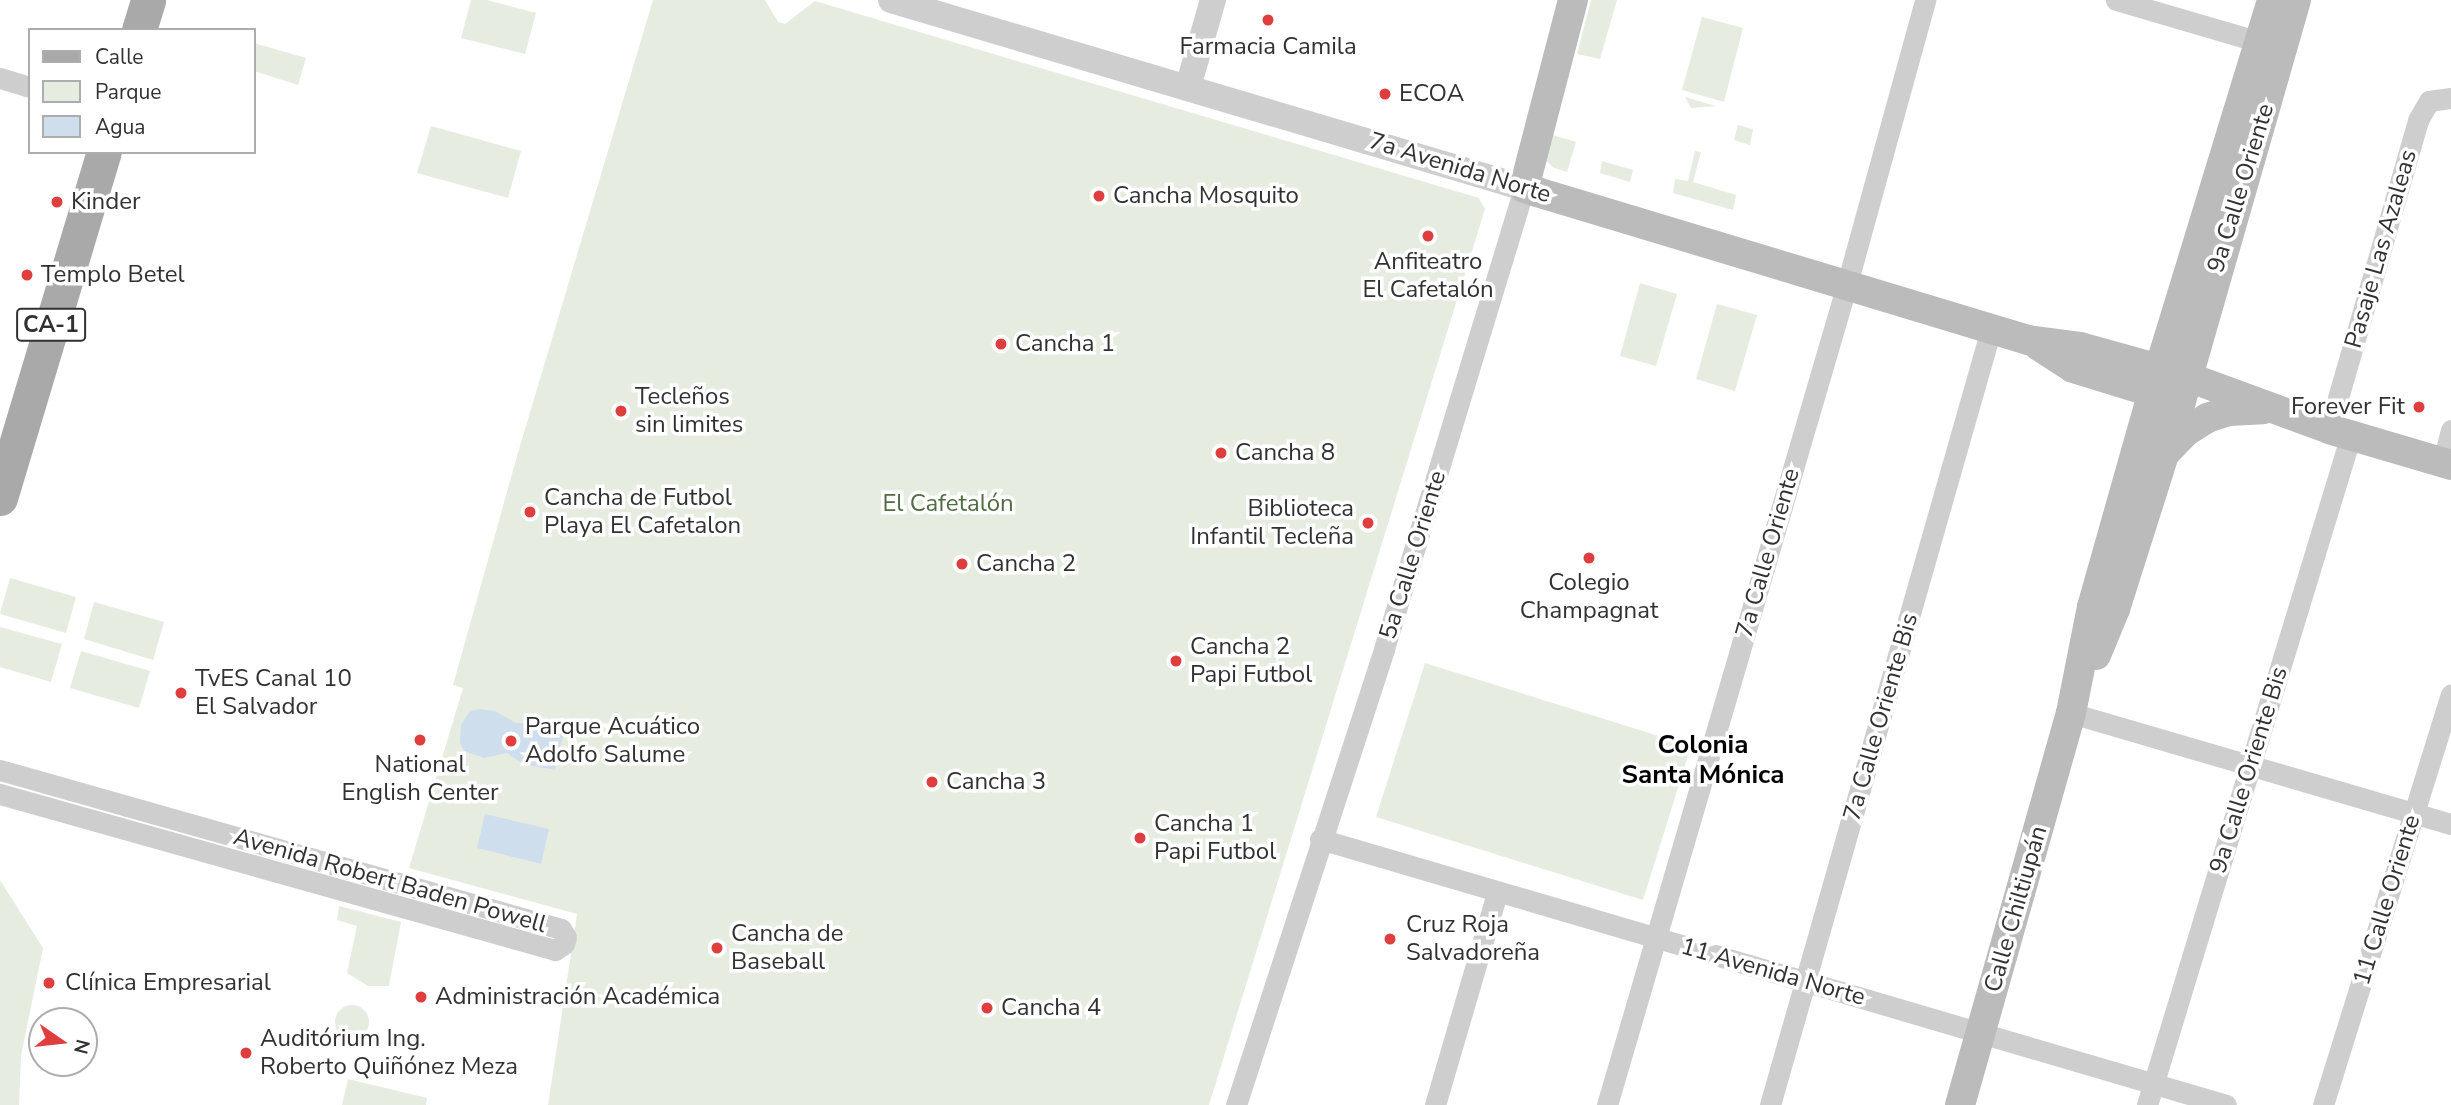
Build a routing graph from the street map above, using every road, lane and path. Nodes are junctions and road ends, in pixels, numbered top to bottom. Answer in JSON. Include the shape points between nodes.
{"nodes":[{"id":1,"x":148,"y":0,"type":"edge"},
{"id":2,"x":891,"y":0,"type":"edge"},
{"id":3,"x":1213,"y":0,"type":"edge"},
{"id":4,"x":1573,"y":0,"type":"edge"},
{"id":5,"x":1925,"y":0,"type":"edge"},
{"id":6,"x":2116,"y":0,"type":"edge"},
{"id":7,"x":2272,"y":0,"type":"edge"},
{"id":8,"x":2296,"y":0,"type":"edge"},
{"id":9,"x":140,"y":28,"type":"edge"},
{"id":10,"x":2271,"y":45,"type":"junction"},
{"id":11,"x":0,"y":78,"type":"edge"},
{"id":12,"x":28,"y":86,"type":"edge"},
{"id":13,"x":1188,"y":87,"type":"junction"},
{"id":14,"x":2450,"y":94,"type":"edge"},
{"id":15,"x":103,"y":154,"type":"edge"},
{"id":16,"x":1524,"y":188,"type":"junction"},
{"id":17,"x":1847,"y":284,"type":"junction"},
{"id":18,"x":1991,"y":329,"type":"junction"},
{"id":19,"x":2196,"y":341,"type":"junction"},
{"id":20,"x":2170,"y":385,"type":"junction"},
{"id":21,"x":2272,"y":408,"type":"junction"},
{"id":22,"x":2451,"y":430,"type":"edge"},
{"id":23,"x":2340,"y":432,"type":"junction"},
{"id":24,"x":9,"y":433,"type":"edge"},
{"id":25,"x":2161,"y":458,"type":"junction"},
{"id":26,"x":2447,"y":464,"type":"edge"},
{"id":27,"x":0,"y":498,"type":"edge"},
{"id":28,"x":2451,"y":695,"type":"edge"},
{"id":29,"x":2071,"y":713,"type":"junction"},
{"id":30,"x":2251,"y":765,"type":"junction"},
{"id":31,"x":0,"y":770,"type":"edge"},
{"id":32,"x":0,"y":794,"type":"edge"},
{"id":33,"x":129,"y":808,"type":"junction"},
{"id":34,"x":2414,"y":813,"type":"junction"},
{"id":35,"x":2451,"y":824,"type":"edge"},
{"id":36,"x":123,"y":829,"type":"junction"},
{"id":37,"x":1320,"y":839,"type":"junction"},
{"id":38,"x":298,"y":856,"type":"junction"},
{"id":39,"x":293,"y":877,"type":"junction"},
{"id":40,"x":1497,"y":893,"type":"junction"},
{"id":41,"x":1656,"y":939,"type":"junction"},
{"id":42,"x":1805,"y":982,"type":"junction"},
{"id":43,"x":1981,"y":1032,"type":"junction"},
{"id":44,"x":2153,"y":1084,"type":"junction"},
{"id":45,"x":1236,"y":1105,"type":"edge"},
{"id":46,"x":1436,"y":1105,"type":"edge"},
{"id":47,"x":1607,"y":1105,"type":"edge"},
{"id":48,"x":1770,"y":1105,"type":"edge"},
{"id":49,"x":1960,"y":1105,"type":"edge"},
{"id":50,"x":2147,"y":1105,"type":"edge"},
{"id":51,"x":2226,"y":1105,"type":"edge"},
{"id":52,"x":2323,"y":1105,"type":"edge"}],
"edges":[{"from":1,"to":9,"type":"main road"},
{"from":2,"to":13,"type":"street","name":"7a Avenida Norte"},
{"from":3,"to":13,"type":"street"},
{"from":4,"to":16,"type":"main road","name":"5a Calle Oriente"},
{"from":5,"to":17,"type":"street","name":"7a Calle Oriente"},
{"from":6,"to":10,"type":"street"},
{"from":7,"to":10,"type":"main road","name":"9a Calle Oriente"},
{"from":8,"to":10,"type":"main road","name":"9a Calle Oriente"},
{"from":10,"to":19,"type":"main road","name":"9a Calle Oriente"},
{"from":10,"to":20,"type":"main road","name":"9a Calle Oriente"},
{"from":11,"to":12,"type":"street"},
{"from":13,"to":16,"type":"street","name":"7a Avenida Norte"},
{"from":14,"to":23,"type":"street","name":"Pasaje Las Azaleas","via":[[2429,101],[2418,120]]},
{"from":15,"to":24,"type":"main road","number":"CA-1"},
{"from":16,"to":17,"type":"main road","name":"7a Avenida Norte"},
{"from":16,"to":37,"type":"street","name":"5a Calle Oriente","via":[[1384,649]]},
{"from":17,"to":18,"type":"main road","name":"7a Avenida Norte"},
{"from":17,"to":41,"type":"street","name":"7a Calle Oriente"},
{"from":18,"to":20,"type":"main road","name":"7a Avenida Norte","via":[[2080,347]]},
{"from":18,"to":42,"type":"street","name":"7a Calle Oriente Bis"},
{"from":19,"to":20,"type":"main road","name":"9a Calle Oriente"},
{"from":19,"to":21,"type":"main road","via":[[2217,376]]},
{"from":20,"to":21,"type":"main road","name":"7a Avenida Norte"},
{"from":20,"to":25,"type":"main road","name":"Calle Chiltiupán"},
{"from":20,"to":29,"type":"main road","name":"Calle Chiltiupán","via":[[2092,607]]},
{"from":21,"to":23,"type":"main road","name":"7a Avenida Norte"},
{"from":21,"to":25,"type":"main road","via":[[2228,411],[2207,418],[2185,432]]},
{"from":22,"to":26,"type":"street"},
{"from":23,"to":26,"type":"main road","name":"7a Avenida Norte"},
{"from":23,"to":30,"type":"street","name":"9a Calle Oriente Bis"},
{"from":24,"to":27,"type":"main road","number":"CA-1"},
{"from":25,"to":29,"type":"main road","name":"Calle Chiltiupán","via":[[2115,609]]},
{"from":28,"to":34,"type":"street","name":"11 Calle Oriente"},
{"from":29,"to":30,"type":"street"},
{"from":29,"to":43,"type":"main road","name":"Calle Chiltiupán"},
{"from":30,"to":34,"type":"street"},
{"from":30,"to":44,"type":"street","name":"9a Calle Oriente Bis"},
{"from":31,"to":33,"type":"street","name":"Avenida Robert Baden Powell"},
{"from":32,"to":36,"type":"street","name":"Avenida Robert Baden Powell"},
{"from":33,"to":36,"type":"street"},
{"from":33,"to":38,"type":"street","name":"Avenida Robert Baden Powell"},
{"from":34,"to":35,"type":"street"},
{"from":34,"to":52,"type":"street","name":"11 Calle Oriente"},
{"from":36,"to":39,"type":"street","name":"Avenida Robert Baden Powell"},
{"from":37,"to":40,"type":"street","name":"11 Avenida Norte"},
{"from":37,"to":45,"type":"street","name":"5a Calle Oriente"},
{"from":38,"to":39,"type":"street"},
{"from":38,"to":39,"type":"street","name":"Avenida Robert Baden Powell","via":[[561,929],[565,944],[555,950]]},
{"from":40,"to":41,"type":"street","name":"11 Avenida Norte"},
{"from":40,"to":46,"type":"street"},
{"from":41,"to":42,"type":"street","name":"11 Avenida Norte"},
{"from":41,"to":47,"type":"street","name":"7a Calle Oriente"},
{"from":42,"to":43,"type":"street","name":"11 Avenida Norte"},
{"from":42,"to":48,"type":"street","name":"7a Calle Oriente Bis"},
{"from":43,"to":44,"type":"street","name":"11 Avenida Norte"},
{"from":43,"to":49,"type":"main road","name":"Calle Chiltiupán"},
{"from":44,"to":50,"type":"street","name":"9a Calle Oriente Bis"},
{"from":44,"to":51,"type":"street","name":"11 Avenida Norte"}]}
